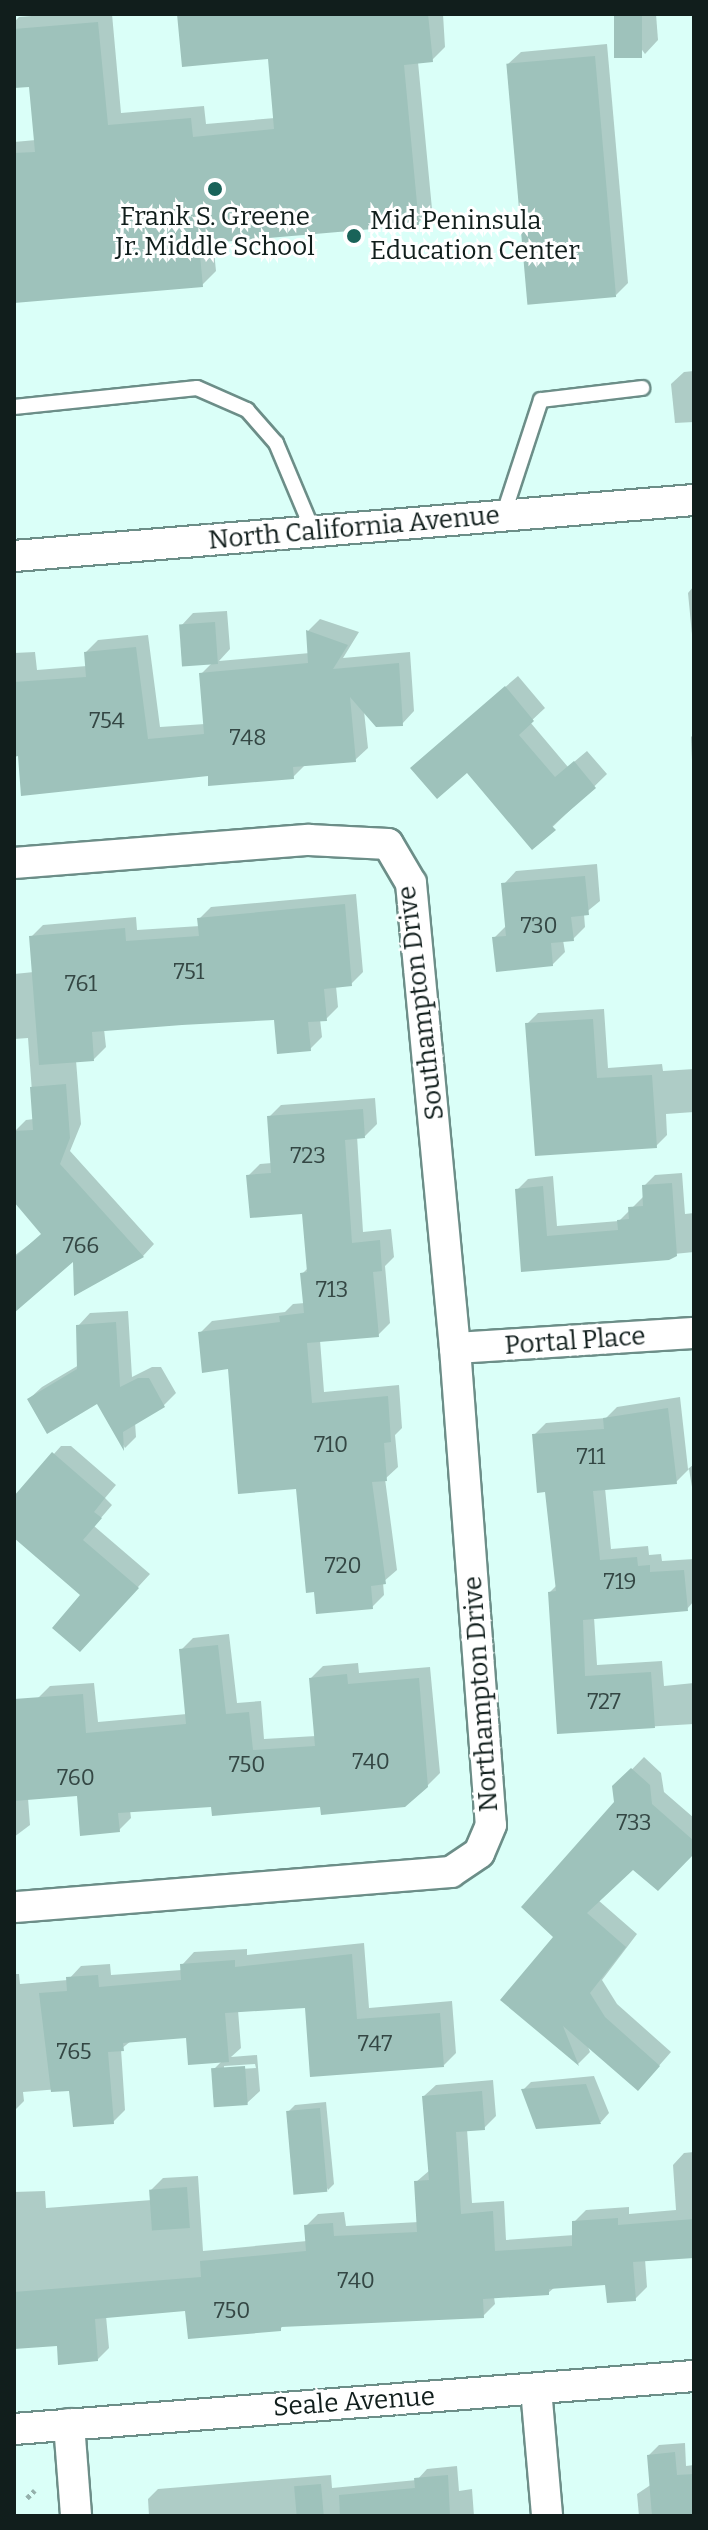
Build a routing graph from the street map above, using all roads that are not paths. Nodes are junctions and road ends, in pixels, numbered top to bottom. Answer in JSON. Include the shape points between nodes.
{"nodes":[{"id":1,"x":642,"y":388,"type":"dead end"},
{"id":2,"x":14,"y":407,"type":"edge"},
{"id":3,"x":694,"y":500,"type":"edge"},
{"id":4,"x":503,"y":516,"type":"junction"},
{"id":5,"x":313,"y":532,"type":"junction"},
{"id":6,"x":14,"y":556,"type":"edge"},
{"id":7,"x":14,"y":863,"type":"edge"},
{"id":8,"x":694,"y":1333,"type":"edge"},
{"id":9,"x":455,"y":1348,"type":"junction"},
{"id":10,"x":14,"y":1907,"type":"edge"},
{"id":11,"x":694,"y":2376,"type":"edge"},
{"id":12,"x":536,"y":2389,"type":"junction"},
{"id":13,"x":69,"y":2424,"type":"junction"},
{"id":14,"x":14,"y":2429,"type":"edge"},
{"id":15,"x":76,"y":2516,"type":"edge"},
{"id":16,"x":547,"y":2516,"type":"edge"}],
"edges":[{"from":1,"to":4,"type":"lane","via":[[541,400]]},
{"from":2,"to":5,"type":"lane","via":[[197,388],[247,410],[276,443]]},
{"from":3,"to":4,"type":"street","name":"North California Avenue"},
{"from":4,"to":5,"type":"street","name":"North California Avenue"},
{"from":5,"to":6,"type":"street","name":"North California Avenue"},
{"from":7,"to":9,"type":"street","name":"Southampton Drive","via":[[309,840],[388,844],[411,883]]},
{"from":8,"to":9,"type":"street","name":"Portal Place"},
{"from":9,"to":10,"type":"street","name":"Northampton Drive","via":[[491,1825],[479,1853],[451,1872]]},
{"from":11,"to":12,"type":"street","name":"Seale Avenue"},
{"from":12,"to":13,"type":"street","name":"Seale Avenue"},
{"from":12,"to":16,"type":"street"},
{"from":13,"to":14,"type":"street","name":"Seale Avenue"},
{"from":13,"to":15,"type":"street"}]}
